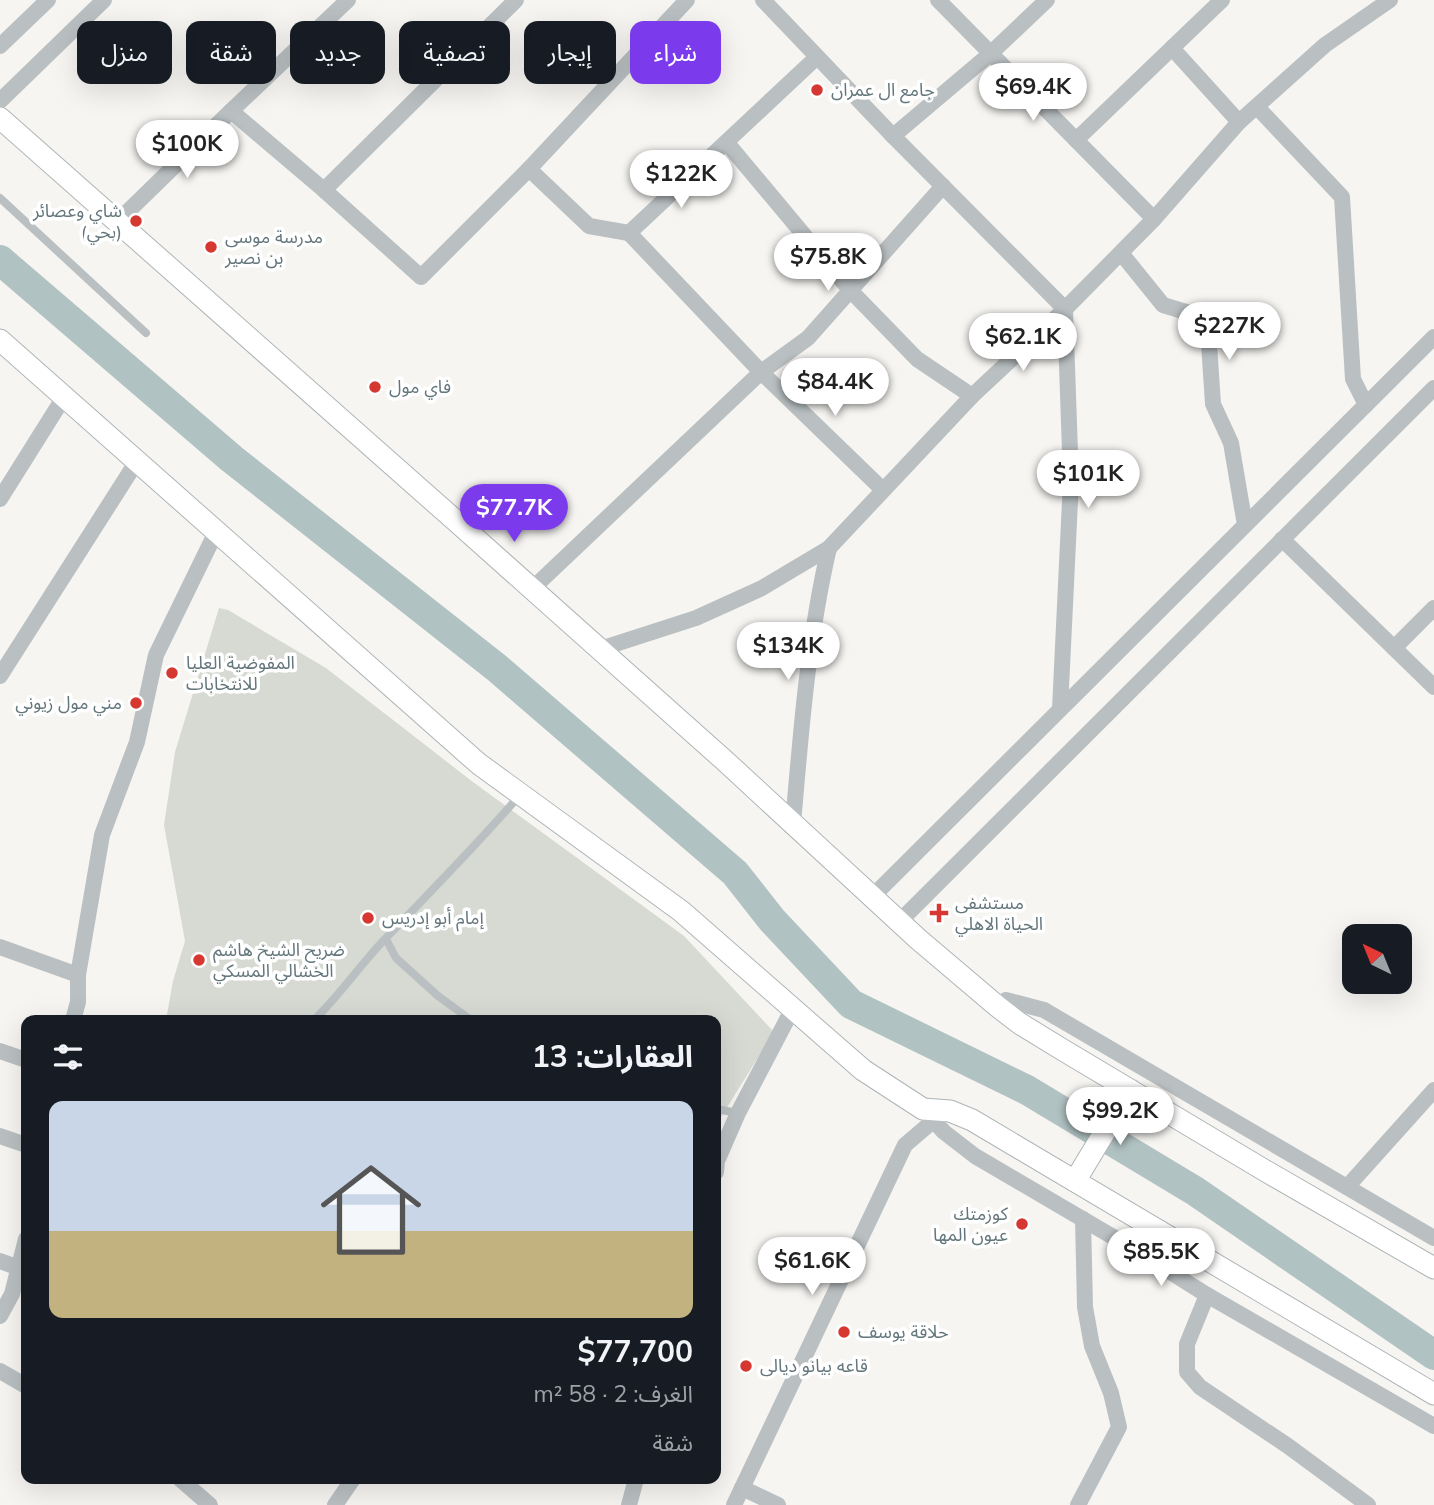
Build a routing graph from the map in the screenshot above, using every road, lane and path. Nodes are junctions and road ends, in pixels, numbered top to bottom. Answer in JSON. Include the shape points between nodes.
{"nodes":[{"id":1,"x":48,"y":0,"type":"edge"},
{"id":2,"x":104,"y":0,"type":"edge"},
{"id":3,"x":348,"y":0,"type":"edge"},
{"id":4,"x":516,"y":0,"type":"edge"},
{"id":5,"x":687,"y":0,"type":"edge"},
{"id":6,"x":764,"y":0,"type":"edge"},
{"id":7,"x":938,"y":0,"type":"edge"},
{"id":8,"x":1046,"y":0,"type":"edge"},
{"id":9,"x":1222,"y":0,"type":"edge"},
{"id":10,"x":1390,"y":0,"type":"edge"},
{"id":11,"x":0,"y":46,"type":"edge"},
{"id":12,"x":1172,"y":48,"type":"junction"},
{"id":13,"x":990,"y":54,"type":"junction"},
{"id":14,"x":817,"y":57,"type":"junction"},
{"id":15,"x":0,"y":101,"type":"edge"},
{"id":16,"x":1257,"y":107,"type":"junction"},
{"id":17,"x":231,"y":111,"type":"junction"},
{"id":18,"x":0,"y":118,"type":"edge"},
{"id":19,"x":1239,"y":122,"type":"junction"},
{"id":20,"x":893,"y":136,"type":"junction"},
{"id":21,"x":1076,"y":140,"type":"junction"},
{"id":22,"x":727,"y":143,"type":"junction"},
{"id":23,"x":529,"y":169,"type":"junction"},
{"id":24,"x":943,"y":186,"type":"junction"},
{"id":25,"x":324,"y":190,"type":"junction"},
{"id":26,"x":0,"y":198,"type":"edge"},
{"id":27,"x":1154,"y":219,"type":"junction"},
{"id":28,"x":116,"y":223,"type":"junction"},
{"id":29,"x":629,"y":233,"type":"junction"},
{"id":30,"x":1121,"y":253,"type":"junction"},
{"id":31,"x":850,"y":290,"type":"junction"},
{"id":32,"x":1065,"y":309,"type":"junction"},
{"id":33,"x":146,"y":333,"type":"dead end"},
{"id":34,"x":1434,"y":337,"type":"edge"},
{"id":35,"x":0,"y":340,"type":"edge"},
{"id":36,"x":761,"y":372,"type":"junction"},
{"id":37,"x":1434,"y":388,"type":"edge"},
{"id":38,"x":972,"y":396,"type":"junction"},
{"id":39,"x":64,"y":397,"type":"junction"},
{"id":40,"x":1366,"y":405,"type":"junction"},
{"id":41,"x":137,"y":461,"type":"junction"},
{"id":42,"x":883,"y":491,"type":"junction"},
{"id":43,"x":0,"y":499,"type":"edge"},
{"id":44,"x":1245,"y":525,"type":"junction"},
{"id":45,"x":216,"y":532,"type":"junction"},
{"id":46,"x":1282,"y":539,"type":"junction"},
{"id":47,"x":829,"y":548,"type":"junction"},
{"id":48,"x":531,"y":589,"type":"junction"},
{"id":49,"x":1434,"y":608,"type":"edge"},
{"id":50,"x":1394,"y":648,"type":"junction"},
{"id":51,"x":600,"y":649,"type":"junction"},
{"id":52,"x":0,"y":676,"type":"edge"},
{"id":53,"x":1434,"y":687,"type":"edge"},
{"id":54,"x":1060,"y":709,"type":"junction"},
{"id":55,"x":521,"y":794,"type":"junction"},
{"id":56,"x":793,"y":824,"type":"junction"},
{"id":57,"x":872,"y":897,"type":"junction"},
{"id":58,"x":899,"y":922,"type":"junction"},
{"id":59,"x":386,"y":939,"type":"junction"},
{"id":60,"x":0,"y":947,"type":"edge"},
{"id":61,"x":78,"y":975,"type":"junction"},
{"id":62,"x":996,"y":1006,"type":"junction"},
{"id":63,"x":792,"y":1010,"type":"junction"},
{"id":64,"x":75,"y":1015,"type":"edge"},
{"id":65,"x":319,"y":1015,"type":"edge"},
{"id":66,"x":464,"y":1015,"type":"edge"},
{"id":67,"x":0,"y":1051,"type":"edge"},
{"id":68,"x":21,"y":1058,"type":"edge"},
{"id":69,"x":1130,"y":1090,"type":"junction"},
{"id":70,"x":1434,"y":1090,"type":"edge"},
{"id":71,"x":721,"y":1110,"type":"edge"},
{"id":72,"x":738,"y":1113,"type":"junction"},
{"id":73,"x":928,"y":1115,"type":"junction"},
{"id":74,"x":723,"y":1130,"type":"edge"},
{"id":75,"x":0,"y":1136,"type":"edge"},
{"id":76,"x":21,"y":1142,"type":"edge"},
{"id":77,"x":1075,"y":1181,"type":"junction"},
{"id":78,"x":1347,"y":1187,"type":"junction"},
{"id":79,"x":1083,"y":1219,"type":"junction"},
{"id":80,"x":1151,"y":1227,"type":"junction"},
{"id":81,"x":1434,"y":1238,"type":"edge"},
{"id":82,"x":1138,"y":1251,"type":"junction"},
{"id":83,"x":21,"y":1260,"type":"edge"},
{"id":84,"x":0,"y":1261,"type":"edge"},
{"id":85,"x":19,"y":1268,"type":"junction"},
{"id":86,"x":1434,"y":1268,"type":"edge"},
{"id":87,"x":1207,"y":1296,"type":"junction"},
{"id":88,"x":0,"y":1316,"type":"edge"},
{"id":89,"x":0,"y":1371,"type":"edge"},
{"id":90,"x":21,"y":1383,"type":"edge"},
{"id":91,"x":1434,"y":1394,"type":"edge"},
{"id":92,"x":1434,"y":1426,"type":"edge"},
{"id":93,"x":186,"y":1484,"type":"edge"},
{"id":94,"x":348,"y":1484,"type":"edge"},
{"id":95,"x":635,"y":1484,"type":"edge"},
{"id":96,"x":742,"y":1488,"type":"junction"},
{"id":97,"x":211,"y":1505,"type":"edge"},
{"id":98,"x":335,"y":1505,"type":"edge"},
{"id":99,"x":629,"y":1505,"type":"edge"},
{"id":100,"x":734,"y":1505,"type":"edge"},
{"id":101,"x":778,"y":1505,"type":"edge"},
{"id":102,"x":1078,"y":1505,"type":"edge"},
{"id":103,"x":1368,"y":1505,"type":"edge"}],
"edges":[{"from":1,"to":11,"type":"street"},
{"from":2,"to":15,"type":"street"},
{"from":3,"to":17,"type":"street"},
{"from":4,"to":25,"type":"street"},
{"from":5,"to":23,"type":"street"},
{"from":6,"to":14,"type":"street"},
{"from":7,"to":13,"type":"street"},
{"from":8,"to":13,"type":"street"},
{"from":9,"to":12,"type":"street"},
{"from":10,"to":16,"type":"street","via":[[1325,46]]},
{"from":12,"to":19,"type":"street"},
{"from":12,"to":21,"type":"street"},
{"from":13,"to":20,"type":"street"},
{"from":13,"to":21,"type":"street"},
{"from":14,"to":20,"type":"street"},
{"from":14,"to":22,"type":"street"},
{"from":16,"to":19,"type":"street"},
{"from":16,"to":40,"type":"street","via":[[1342,197],[1353,379]]},
{"from":17,"to":25,"type":"street"},
{"from":17,"to":28,"type":"street"},
{"from":18,"to":28,"type":"street"},
{"from":19,"to":27,"type":"street"},
{"from":20,"to":24,"type":"street"},
{"from":21,"to":27,"type":"street"},
{"from":22,"to":29,"type":"street"},
{"from":22,"to":31,"type":"street"},
{"from":23,"to":25,"type":"street","via":[[421,277]]},
{"from":23,"to":29,"type":"street","via":[[589,226]]},
{"from":24,"to":31,"type":"street"},
{"from":24,"to":32,"type":"street"},
{"from":26,"to":33,"type":"lane"},
{"from":27,"to":30,"type":"street"},
{"from":28,"to":48,"type":"street"},
{"from":29,"to":36,"type":"street"},
{"from":30,"to":32,"type":"street"},
{"from":30,"to":44,"type":"street","via":[[1163,305],[1196,315],[1209,330],[1213,404],[1231,443]]},
{"from":31,"to":36,"type":"street","via":[[808,338]]},
{"from":31,"to":38,"type":"street","via":[[916,359]]},
{"from":32,"to":38,"type":"street"},
{"from":32,"to":54,"type":"street","via":[[1071,480]]},
{"from":34,"to":40,"type":"street"},
{"from":35,"to":39,"type":"street"},
{"from":36,"to":42,"type":"street"},
{"from":36,"to":48,"type":"street"},
{"from":37,"to":46,"type":"street"},
{"from":38,"to":42,"type":"street"},
{"from":39,"to":41,"type":"street"},
{"from":39,"to":43,"type":"street"},
{"from":40,"to":44,"type":"street"},
{"from":41,"to":45,"type":"street"},
{"from":41,"to":52,"type":"street"},
{"from":42,"to":47,"type":"street"},
{"from":44,"to":54,"type":"street"},
{"from":45,"to":55,"type":"street","via":[[480,764]]},
{"from":45,"to":61,"type":"street","via":[[156,655],[137,742],[102,835]]},
{"from":46,"to":50,"type":"street"},
{"from":46,"to":58,"type":"street"},
{"from":47,"to":51,"type":"street","via":[[762,588],[696,618]]},
{"from":47,"to":56,"type":"street","via":[[815,614]]},
{"from":48,"to":51,"type":"street"},
{"from":49,"to":50,"type":"street"},
{"from":50,"to":53,"type":"street"},
{"from":51,"to":56,"type":"street"},
{"from":54,"to":57,"type":"street"},
{"from":55,"to":59,"type":"lane"},
{"from":55,"to":63,"type":"street","via":[[681,911]]},
{"from":56,"to":57,"type":"street"},
{"from":57,"to":58,"type":"street"},
{"from":58,"to":62,"type":"street"},
{"from":59,"to":65,"type":"lane"},
{"from":59,"to":66,"type":"lane","via":[[396,958]]},
{"from":60,"to":61,"type":"street"},
{"from":61,"to":64,"type":"street"},
{"from":62,"to":69,"type":"street"},
{"from":62,"to":78,"type":"street","via":[[1006,1000],[1044,1010]]},
{"from":63,"to":72,"type":"street"},
{"from":63,"to":73,"type":"street","via":[[863,1070]]},
{"from":67,"to":68,"type":"street"},
{"from":69,"to":77,"type":"street"},
{"from":69,"to":86,"type":"street"},
{"from":70,"to":78,"type":"street"},
{"from":71,"to":72,"type":"lane"},
{"from":72,"to":74,"type":"street"},
{"from":73,"to":77,"type":"street","via":[[936,1109],[961,1115]]},
{"from":73,"to":79,"type":"street","via":[[975,1156]]},
{"from":73,"to":96,"type":"street","via":[[905,1145]]},
{"from":75,"to":76,"type":"street"},
{"from":77,"to":80,"type":"street"},
{"from":78,"to":81,"type":"street"},
{"from":79,"to":82,"type":"street"},
{"from":79,"to":102,"type":"street","via":[[1085,1307],[1092,1346],[1119,1427]]},
{"from":80,"to":82,"type":"street"},
{"from":80,"to":91,"type":"street"},
{"from":82,"to":87,"type":"street"},
{"from":83,"to":85,"type":"street"},
{"from":84,"to":85,"type":"street"},
{"from":85,"to":88,"type":"street"},
{"from":87,"to":92,"type":"street"},
{"from":87,"to":103,"type":"street","via":[[1187,1343],[1187,1372],[1200,1387]]},
{"from":89,"to":90,"type":"street"},
{"from":93,"to":97,"type":"street"},
{"from":94,"to":98,"type":"street"},
{"from":95,"to":99,"type":"street"},
{"from":96,"to":100,"type":"street"},
{"from":96,"to":101,"type":"street"}]}
